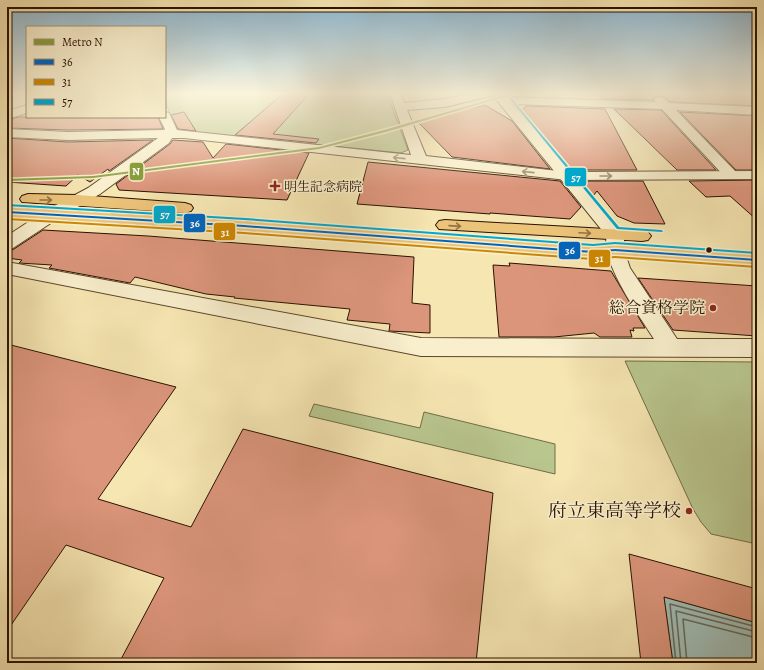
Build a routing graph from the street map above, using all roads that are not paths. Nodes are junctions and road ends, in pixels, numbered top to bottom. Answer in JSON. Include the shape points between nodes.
{"nodes":[{"id":1,"x":169,"y":124,"type":"edge"},
{"id":2,"x":407,"y":124,"type":"edge"},
{"id":3,"x":523,"y":124,"type":"edge"},
{"id":4,"x":682,"y":124,"type":"edge"},
{"id":5,"x":7,"y":133,"type":"edge"},
{"id":6,"x":168,"y":134,"type":"junction"},
{"id":7,"x":420,"y":160,"type":"junction"},
{"id":8,"x":731,"y":175,"type":"junction"},
{"id":9,"x":757,"y":175,"type":"edge"},
{"id":10,"x":566,"y":176,"type":"junction"},
{"id":11,"x":7,"y":198,"type":"edge"},
{"id":12,"x":78,"y":200,"type":"junction"},
{"id":13,"x":7,"y":212,"type":"edge"},
{"id":14,"x":51,"y":215,"type":"junction"},
{"id":15,"x":615,"y":242,"type":"junction"},
{"id":16,"x":7,"y":244,"type":"edge"},
{"id":17,"x":757,"y":244,"type":"edge"},
{"id":18,"x":757,"y":260,"type":"edge"},
{"id":19,"x":7,"y":268,"type":"edge"},
{"id":20,"x":671,"y":348,"type":"junction"},
{"id":21,"x":757,"y":348,"type":"edge"}],
"edges":[{"from":1,"to":6,"type":"street","via":[[171,129]]},
{"from":2,"to":7,"type":"street"},
{"from":3,"to":10,"type":"street"},
{"from":4,"to":8,"type":"street"},
{"from":5,"to":6,"type":"street","via":[[68,136]]},
{"from":7,"to":6,"type":"street","one_way":true},
{"from":6,"to":12,"type":"street","via":[[164,140]]},
{"from":10,"to":7,"type":"street","one_way":true},
{"from":8,"to":9,"type":"street"},
{"from":10,"to":8,"type":"street","one_way":true},
{"from":10,"to":15,"type":"street"},
{"from":11,"to":12,"type":"highway","one_way":true},
{"from":12,"to":14,"type":"street"},
{"from":12,"to":15,"type":"highway","one_way":true},
{"from":13,"to":14,"type":"highway"},
{"from":14,"to":15,"type":"highway","via":[[593,252]]},
{"from":14,"to":16,"type":"street"},
{"from":15,"to":17,"type":"highway"},
{"from":15,"to":18,"type":"highway"},
{"from":15,"to":20,"type":"street","via":[[621,269]]},
{"from":19,"to":20,"type":"street","via":[[421,347]]},
{"from":20,"to":21,"type":"street"}]}
